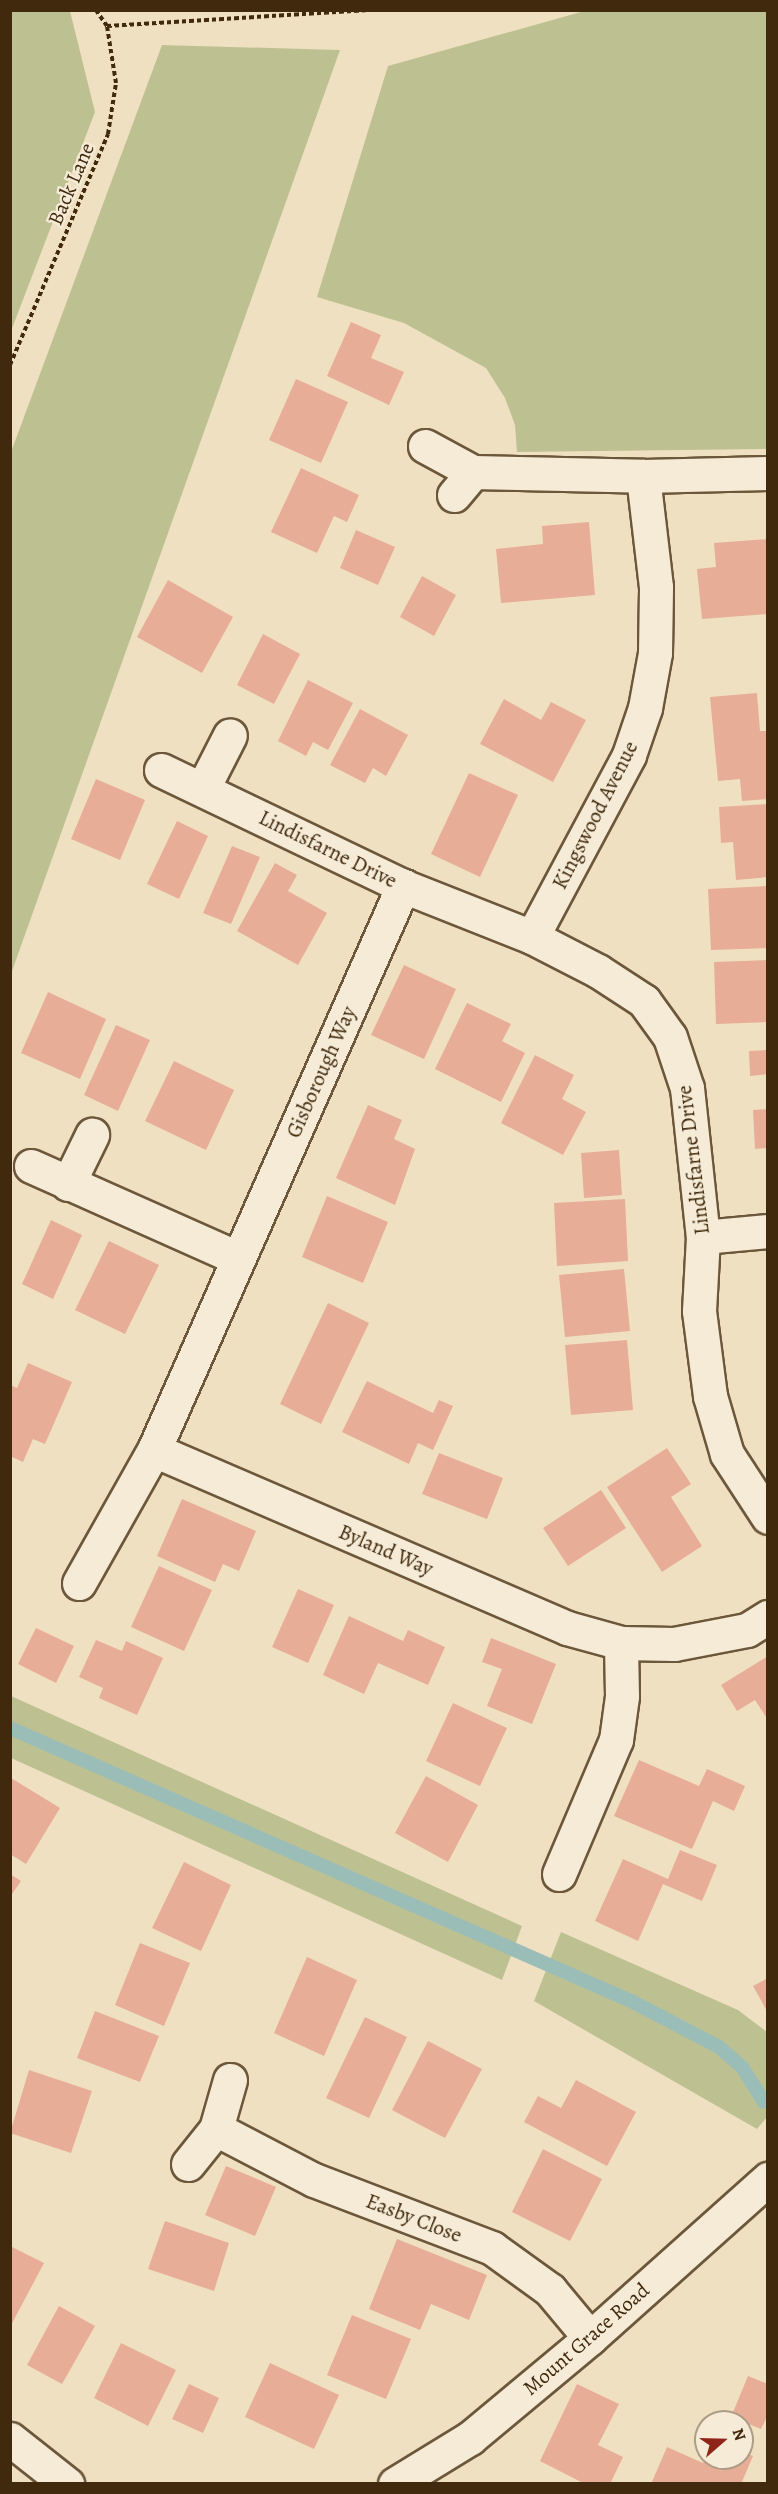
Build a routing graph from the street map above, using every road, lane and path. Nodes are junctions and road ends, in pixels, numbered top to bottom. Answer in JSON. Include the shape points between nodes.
{"nodes":[{"id":1,"x":96,"y":10,"type":"edge"},
{"id":2,"x":366,"y":10,"type":"edge"},
{"id":3,"x":107,"y":26,"type":"junction"},
{"id":4,"x":10,"y":365,"type":"edge"},
{"id":5,"x":425,"y":446,"type":"dead end"},
{"id":6,"x":768,"y":473,"type":"edge"},
{"id":7,"x":643,"y":476,"type":"junction"},
{"id":8,"x":230,"y":735,"type":"dead end"},
{"id":9,"x":160,"y":770,"type":"dead end"},
{"id":10,"x":203,"y":788,"type":"junction"},
{"id":11,"x":403,"y":886,"type":"junction"},
{"id":12,"x":532,"y":937,"type":"junction"},
{"id":13,"x":92,"y":1135,"type":"dead end"},
{"id":14,"x":31,"y":1167,"type":"dead end"},
{"id":15,"x":68,"y":1184,"type":"junction"},
{"id":16,"x":768,"y":1231,"type":"edge"},
{"id":17,"x":703,"y":1237,"type":"junction"},
{"id":18,"x":238,"y":1258,"type":"junction"},
{"id":19,"x":154,"y":1450,"type":"junction"},
{"id":20,"x":768,"y":1517,"type":"edge"},
{"id":21,"x":79,"y":1583,"type":"dead end"},
{"id":22,"x":768,"y":1617,"type":"edge"},
{"id":23,"x":621,"y":1643,"type":"junction"},
{"id":24,"x":559,"y":1850,"type":"dead end"},
{"id":25,"x":230,"y":2080,"type":"dead end"},
{"id":26,"x":216,"y":2129,"type":"junction"},
{"id":27,"x":188,"y":2164,"type":"dead end"},
{"id":28,"x":768,"y":2179,"type":"edge"},
{"id":29,"x":591,"y":2338,"type":"junction"},
{"id":30,"x":10,"y":2439,"type":"edge"},
{"id":31,"x":68,"y":2484,"type":"edge"},
{"id":32,"x":395,"y":2484,"type":"edge"}],
"edges":[{"from":1,"to":3,"type":"path","name":"Back Lane"},
{"from":2,"to":3,"type":"path"},
{"from":3,"to":4,"type":"path","name":"Back Lane","via":[[116,83],[108,134]]},
{"from":5,"to":7,"type":"street","via":[[463,483]]},
{"from":6,"to":7,"type":"street"},
{"from":7,"to":12,"type":"street","name":"Kingswood Avenue","via":[[656,587],[655,653],[645,708],[629,754]]},
{"from":8,"to":10,"type":"street"},
{"from":9,"to":10,"type":"street","name":"Lindisfarne Drive"},
{"from":10,"to":11,"type":"street","name":"Lindisfarne Drive"},
{"from":11,"to":12,"type":"street","name":"Lindisfarne Drive"},
{"from":11,"to":18,"type":"street","name":"Gisborough Way"},
{"from":12,"to":17,"type":"street","name":"Lindisfarne Drive","via":[[598,971],[644,1001],[670,1037],[687,1088]]},
{"from":13,"to":15,"type":"street"},
{"from":14,"to":15,"type":"street"},
{"from":15,"to":18,"type":"street"},
{"from":16,"to":17,"type":"street"},
{"from":17,"to":20,"type":"street","name":"Lindisfarne Drive","via":[[699,1311],[710,1396],[727,1454]]},
{"from":18,"to":19,"type":"street","name":"Gisborough Way"},
{"from":19,"to":21,"type":"street","name":"Gisborough Way"},
{"from":19,"to":23,"type":"street","name":"Byland Way","via":[[567,1628]]},
{"from":22,"to":23,"type":"street","name":"Byland Way","via":[[747,1630],[674,1644]]},
{"from":23,"to":24,"type":"street","via":[[622,1696],[616,1740]]},
{"from":25,"to":26,"type":"street"},
{"from":26,"to":27,"type":"street"},
{"from":26,"to":29,"type":"street","name":"Easby Close","via":[[314,2180],[492,2248],[550,2290]]},
{"from":28,"to":29,"type":"street","name":"Mount Grace Road"},
{"from":29,"to":32,"type":"street","name":"Mount Grace Road","via":[[470,2438]]},
{"from":30,"to":31,"type":"street"}]}
